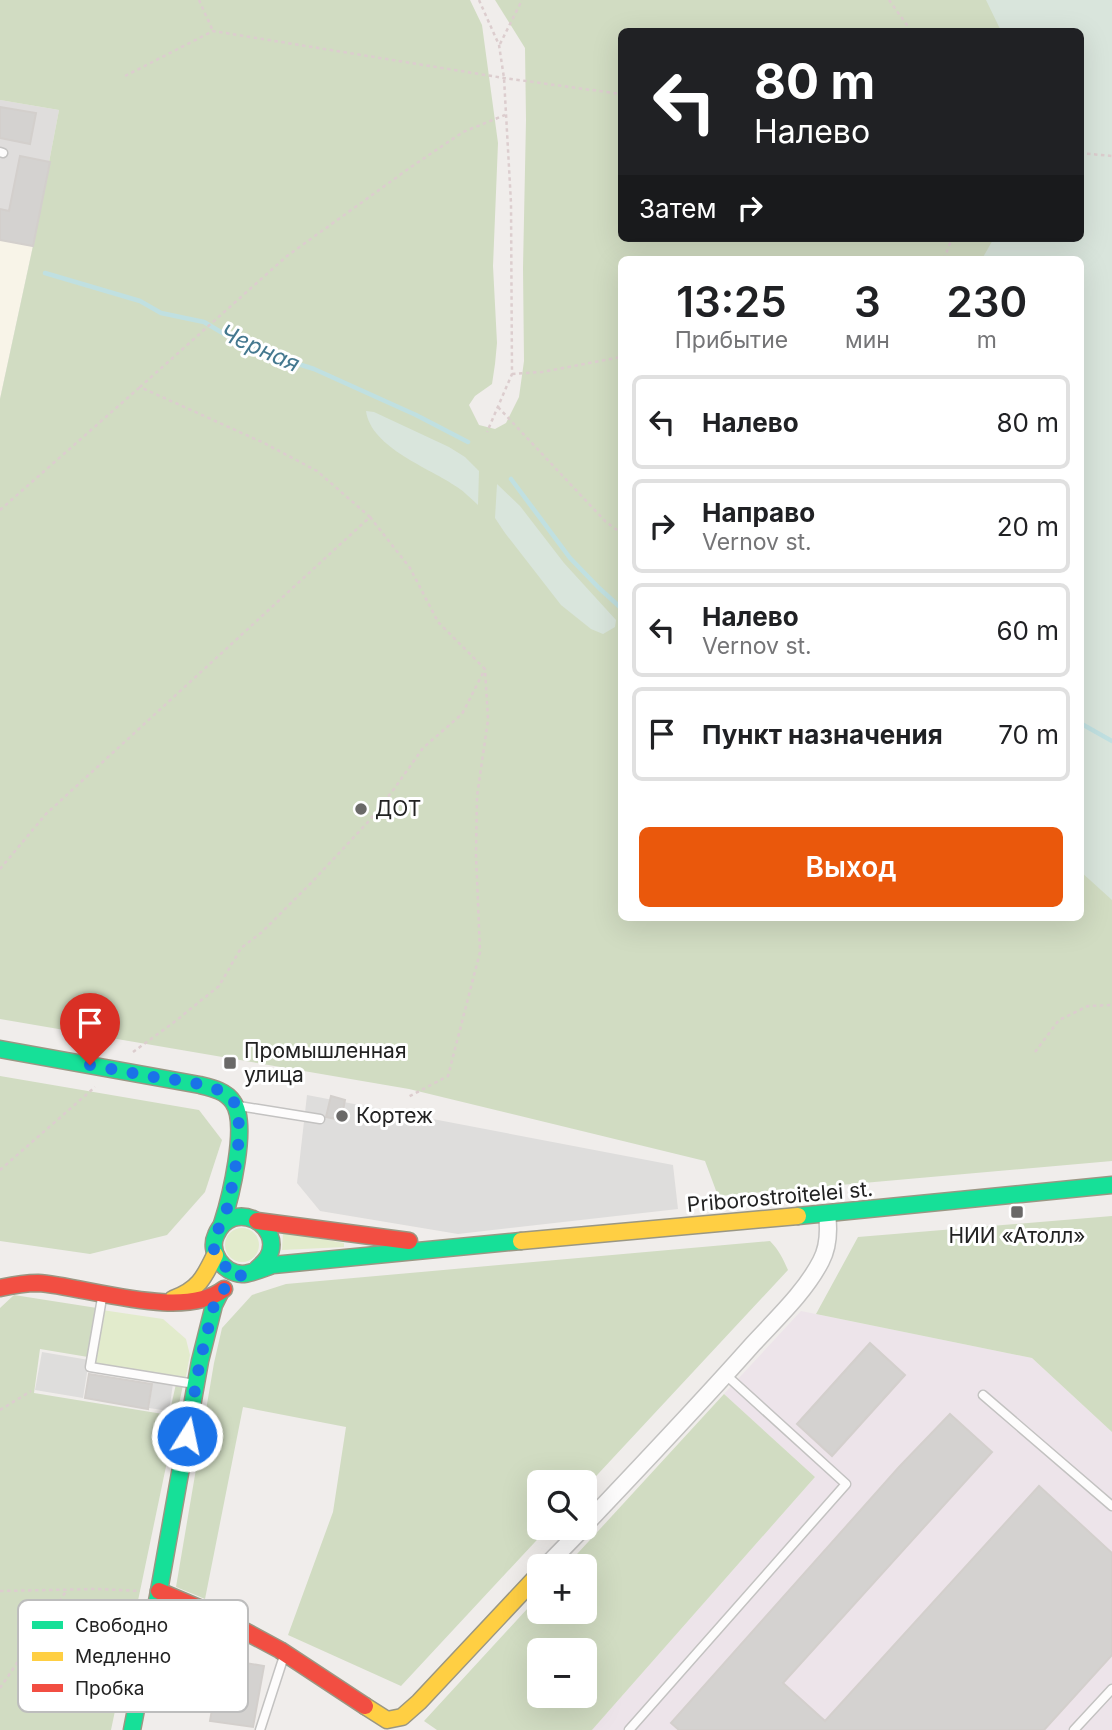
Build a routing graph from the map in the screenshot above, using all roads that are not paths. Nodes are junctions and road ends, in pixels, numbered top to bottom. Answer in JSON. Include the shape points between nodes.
{"nodes":[{"id":1,"x":0,"y":1049,"type":"edge"},
{"id":2,"x":236,"y":1106,"type":"junction"},
{"id":3,"x":320,"y":1119,"type":"dead end"},
{"id":4,"x":235,"y":1167,"type":"junction"},
{"id":5,"x":1112,"y":1185,"type":"edge"},
{"id":6,"x":827,"y":1214,"type":"junction"},
{"id":7,"x":254,"y":1219,"type":"junction"},
{"id":8,"x":222,"y":1224,"type":"junction"},
{"id":9,"x":451,"y":1247,"type":"junction"},
{"id":10,"x":215,"y":1255,"type":"junction"},
{"id":11,"x":250,"y":1272,"type":"junction"},
{"id":12,"x":0,"y":1288,"type":"edge"},
{"id":13,"x":220,"y":1293,"type":"junction"},
{"id":14,"x":102,"y":1295,"type":"junction"},
{"id":15,"x":161,"y":1302,"type":"junction"},
{"id":16,"x":726,"y":1375,"type":"junction"},
{"id":17,"x":196,"y":1384,"type":"junction"},
{"id":18,"x":983,"y":1395,"type":"dead end"},
{"id":19,"x":1112,"y":1506,"type":"edge"},
{"id":20,"x":597,"y":1513,"type":"edge"},
{"id":21,"x":572,"y":1540,"type":"edge"},
{"id":22,"x":558,"y":1554,"type":"edge"},
{"id":23,"x":527,"y":1587,"type":"edge"},
{"id":24,"x":159,"y":1591,"type":"junction"},
{"id":25,"x":157,"y":1600,"type":"edge"},
{"id":26,"x":181,"y":1600,"type":"edge"},
{"id":27,"x":248,"y":1632,"type":"edge"},
{"id":28,"x":285,"y":1653,"type":"junction"},
{"id":29,"x":1112,"y":1689,"type":"edge"},
{"id":30,"x":135,"y":1712,"type":"edge"},
{"id":31,"x":132,"y":1730,"type":"edge"},
{"id":32,"x":260,"y":1730,"type":"edge"},
{"id":33,"x":629,"y":1730,"type":"edge"},
{"id":34,"x":1074,"y":1730,"type":"edge"}],
"edges":[{"from":1,"to":2,"type":"main road","via":[[200,1085],[220,1090]]},
{"from":2,"to":3,"type":"lane"},
{"from":2,"to":4,"type":"main road"},
{"from":4,"to":7,"type":"main road","via":[[243,1206]]},
{"from":4,"to":8,"type":"main road"},
{"from":5,"to":6,"type":"main road","name":"Priborostroitelei st."},
{"from":6,"to":9,"type":"main road","name":"Priborostroitelei st."},
{"from":6,"to":16,"type":"street","via":[[827,1248],[821,1261],[803,1289]]},
{"from":7,"to":8,"type":"main road","via":[[239,1216]]},
{"from":7,"to":9,"type":"main road","name":"Priborostroitelei st."},
{"from":7,"to":11,"type":"main road","via":[[270,1236],[271,1249],[267,1259]]},
{"from":8,"to":10,"type":"main road","via":[[214,1238]]},
{"from":9,"to":11,"type":"main road","name":"Priborostroitelei st.","via":[[273,1265]]},
{"from":10,"to":11,"type":"main road","via":[[230,1271]]},
{"from":10,"to":15,"type":"main road","via":[[193,1291]]},
{"from":11,"to":13,"type":"main road"},
{"from":12,"to":14,"type":"main road","via":[[32,1283]]},
{"from":13,"to":15,"type":"main road","via":[[202,1300]]},
{"from":13,"to":17,"type":"main road"},
{"from":14,"to":15,"type":"main road"},
{"from":14,"to":17,"type":"lane","via":[[90,1367]]},
{"from":16,"to":20,"type":"street"},
{"from":16,"to":33,"type":"lane","via":[[846,1484]]},
{"from":17,"to":24,"type":"main road"},
{"from":18,"to":19,"type":"lane"},
{"from":21,"to":22,"type":"street"},
{"from":23,"to":28,"type":"main road","via":[[419,1702],[391,1723]]},
{"from":24,"to":25,"type":"main road"},
{"from":24,"to":26,"type":"main road"},
{"from":27,"to":28,"type":"main road"},
{"from":28,"to":32,"type":"lane"},
{"from":29,"to":34,"type":"lane"},
{"from":30,"to":31,"type":"main road"}]}
